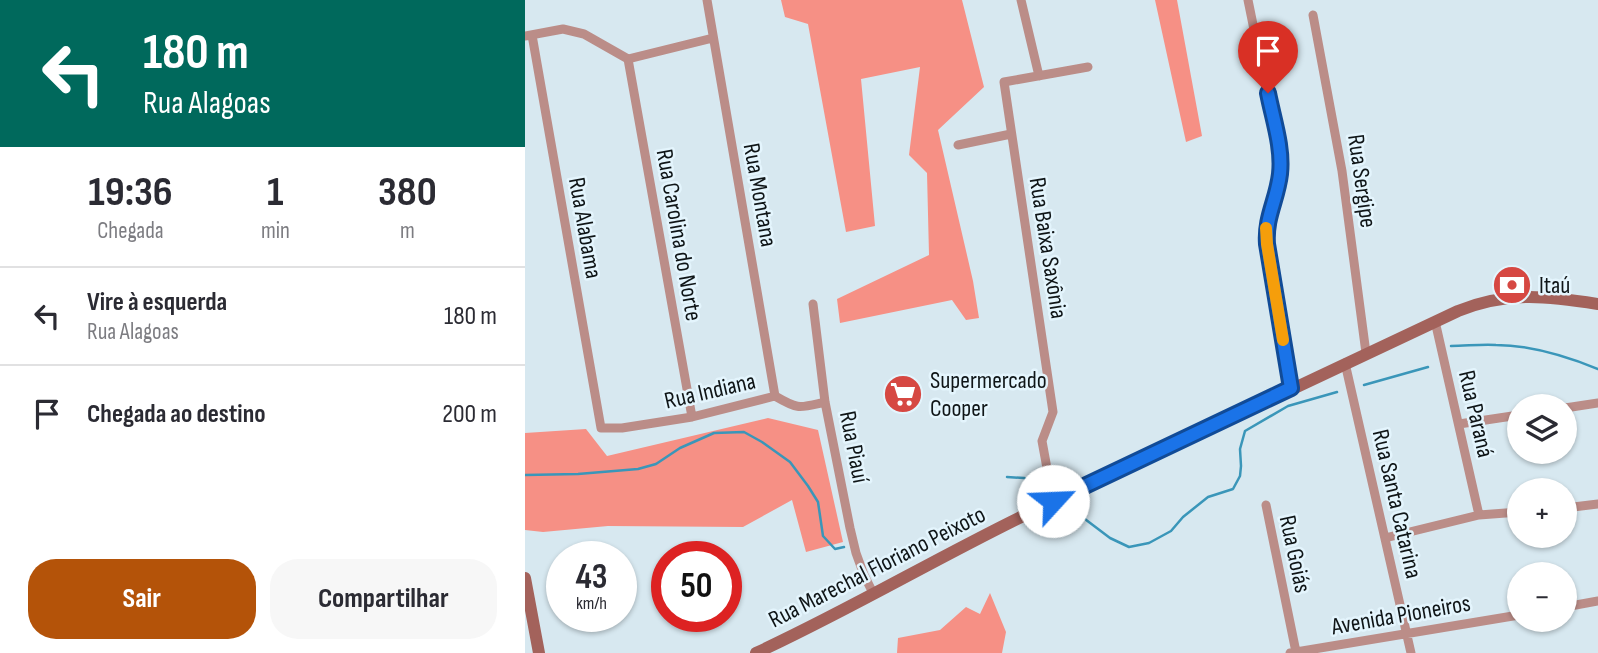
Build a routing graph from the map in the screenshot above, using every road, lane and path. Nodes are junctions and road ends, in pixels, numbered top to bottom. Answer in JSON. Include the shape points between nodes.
{"nodes":[{"id":1,"x":707,"y":0,"type":"edge"},
{"id":2,"x":1021,"y":0,"type":"edge"},
{"id":3,"x":1248,"y":0,"type":"edge"},
{"id":4,"x":1313,"y":15,"type":"dead end"},
{"id":5,"x":529,"y":36,"type":"edge"},
{"id":6,"x":713,"y":38,"type":"junction"},
{"id":7,"x":628,"y":59,"type":"junction"},
{"id":8,"x":1088,"y":67,"type":"dead end"},
{"id":9,"x":1039,"y":76,"type":"junction"},
{"id":10,"x":1011,"y":134,"type":"junction"},
{"id":11,"x":958,"y":145,"type":"dead end"},
{"id":12,"x":813,"y":304,"type":"dead end"},
{"id":13,"x":1598,"y":304,"type":"edge"},
{"id":14,"x":1435,"y":321,"type":"junction"},
{"id":15,"x":1366,"y":353,"type":"junction"},
{"id":16,"x":1345,"y":363,"type":"junction"},
{"id":17,"x":1291,"y":388,"type":"junction"},
{"id":18,"x":775,"y":396,"type":"junction"},
{"id":19,"x":825,"y":402,"type":"junction"},
{"id":20,"x":1598,"y":403,"type":"edge"},
{"id":21,"x":1577,"y":406,"type":"edge"},
{"id":22,"x":692,"y":417,"type":"junction"},
{"id":23,"x":1507,"y":417,"type":"edge"},
{"id":24,"x":1459,"y":424,"type":"junction"},
{"id":25,"x":601,"y":428,"type":"joint"},
{"id":26,"x":1053,"y":501,"type":"junction"},
{"id":27,"x":1598,"y":504,"type":"edge"},
{"id":28,"x":1266,"y":505,"type":"dead end"},
{"id":29,"x":1577,"y":507,"type":"edge"},
{"id":30,"x":1507,"y":513,"type":"edge"},
{"id":31,"x":1479,"y":515,"type":"junction"},
{"id":32,"x":1385,"y":538,"type":"junction"},
{"id":33,"x":525,"y":578,"type":"edge"},
{"id":34,"x":873,"y":593,"type":"junction"},
{"id":35,"x":1598,"y":601,"type":"edge"},
{"id":36,"x":1577,"y":605,"type":"edge"},
{"id":37,"x":1507,"y":617,"type":"edge"},
{"id":38,"x":1406,"y":634,"type":"junction"},
{"id":39,"x":1293,"y":652,"type":"edge"},
{"id":40,"x":539,"y":653,"type":"edge"},
{"id":41,"x":756,"y":653,"type":"edge"},
{"id":42,"x":1411,"y":653,"type":"edge"}],
"edges":[{"from":1,"to":6,"type":"street","name":"Rua Montana"},
{"from":2,"to":9,"type":"street"},
{"from":3,"to":17,"type":"street","via":[[1280,158],[1266,233]]},
{"from":4,"to":15,"type":"street","name":"Rua Sergipe","via":[[1342,171]]},
{"from":5,"to":7,"type":"street","via":[[563,29],[584,34]]},
{"from":5,"to":25,"type":"street","name":"Rua Alabama"},
{"from":6,"to":7,"type":"street"},
{"from":6,"to":18,"type":"street","name":"Rua Montana"},
{"from":7,"to":22,"type":"street","name":"Rua Carolina do Norte"},
{"from":8,"to":9,"type":"street","name":"Rua Baixa Saxônia"},
{"from":9,"to":10,"type":"street","name":"Rua Baixa Saxônia","via":[[1003,82]]},
{"from":10,"to":11,"type":"street"},
{"from":10,"to":26,"type":"street","name":"Rua Baixa Saxônia","via":[[1053,412],[1042,441]]},
{"from":12,"to":19,"type":"street","name":"Rua Piauí"},
{"from":13,"to":14,"type":"main road","name":"Rua Marechal Floriano Peixoto","via":[[1546,296],[1503,298]]},
{"from":14,"to":15,"type":"main road","name":"Rua Marechal Floriano Peixoto"},
{"from":14,"to":24,"type":"street","name":"Rua Paraná"},
{"from":15,"to":16,"type":"main road","name":"Rua Marechal Floriano Peixoto"},
{"from":16,"to":17,"type":"main road","name":"Rua Marechal Floriano Peixoto"},
{"from":16,"to":32,"type":"street","name":"Rua Santa Catarina"},
{"from":17,"to":26,"type":"main road","name":"Rua Marechal Floriano Peixoto"},
{"from":18,"to":19,"type":"street","name":"Rua Indiana","via":[[800,408]]},
{"from":18,"to":22,"type":"street","name":"Rua Indiana"},
{"from":19,"to":34,"type":"street","name":"Rua Piauí","via":[[856,553]]},
{"from":20,"to":21,"type":"street"},
{"from":22,"to":25,"type":"street","name":"Rua Indiana"},
{"from":23,"to":24,"type":"street"},
{"from":24,"to":31,"type":"street","name":"Rua Paraná"},
{"from":26,"to":34,"type":"main road","name":"Rua Marechal Floriano Peixoto"},
{"from":27,"to":29,"type":"street"},
{"from":28,"to":39,"type":"street","name":"Rua Goiás"},
{"from":30,"to":31,"type":"street"},
{"from":31,"to":32,"type":"street"},
{"from":32,"to":38,"type":"street","name":"Rua Santa Catarina"},
{"from":33,"to":40,"type":"main road"},
{"from":34,"to":41,"type":"main road","name":"Rua Marechal Floriano Peixoto"},
{"from":35,"to":36,"type":"street"},
{"from":37,"to":38,"type":"street","name":"Avenida Pioneiros"},
{"from":38,"to":39,"type":"street","name":"Avenida Pioneiros"},
{"from":38,"to":42,"type":"street","name":"Rua Santa Catarina"}]}
